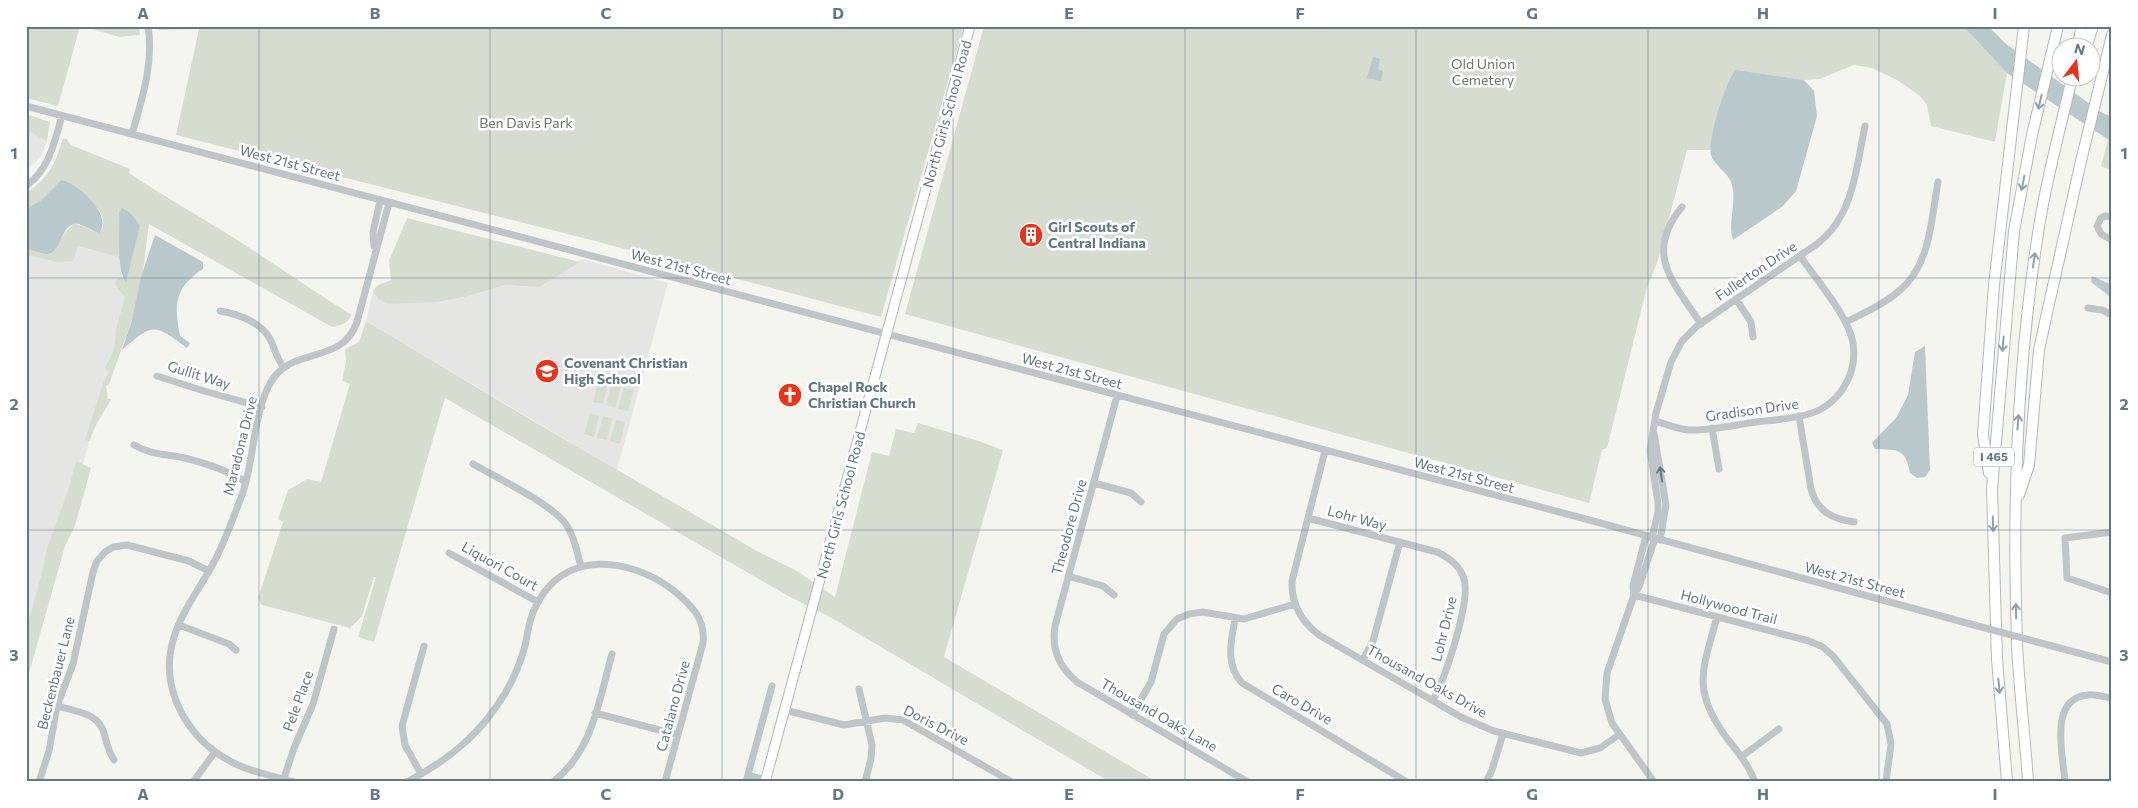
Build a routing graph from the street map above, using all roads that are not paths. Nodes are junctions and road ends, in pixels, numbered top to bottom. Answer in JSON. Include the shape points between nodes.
{"nodes":[{"id":1,"x":148,"y":26,"type":"edge"},
{"id":2,"x":970,"y":26,"type":"edge"},
{"id":3,"x":2058,"y":26,"type":"edge"},
{"id":4,"x":2093,"y":26,"type":"edge"},
{"id":5,"x":2024,"y":27,"type":"edge"},
{"id":6,"x":2112,"y":35,"type":"edge"},
{"id":7,"x":2089,"y":38,"type":"edge"},
{"id":8,"x":2070,"y":88,"type":"edge"},
{"id":9,"x":26,"y":106,"type":"edge"},
{"id":10,"x":62,"y":116,"type":"junction"},
{"id":11,"x":1865,"y":126,"type":"dead end"},
{"id":12,"x":132,"y":134,"type":"junction"},
{"id":13,"x":1938,"y":182,"type":"dead end"},
{"id":14,"x":26,"y":186,"type":"edge"},
{"id":15,"x":380,"y":201,"type":"junction"},
{"id":16,"x":389,"y":203,"type":"junction"},
{"id":17,"x":1682,"y":207,"type":"dead end"},
{"id":18,"x":2112,"y":217,"type":"edge"},
{"id":19,"x":2112,"y":240,"type":"edge"},
{"id":20,"x":374,"y":252,"type":"junction"},
{"id":21,"x":1800,"y":256,"type":"junction"},
{"id":22,"x":1736,"y":299,"type":"junction"},
{"id":23,"x":2088,"y":308,"type":"dead end"},
{"id":24,"x":220,"y":312,"type":"dead end"},
{"id":25,"x":2112,"y":315,"type":"edge"},
{"id":26,"x":1846,"y":322,"type":"junction"},
{"id":27,"x":1701,"y":324,"type":"junction"},
{"id":28,"x":887,"y":335,"type":"junction"},
{"id":29,"x":1753,"y":337,"type":"dead end"},
{"id":30,"x":284,"y":368,"type":"junction"},
{"id":31,"x":157,"y":376,"type":"dead end"},
{"id":32,"x":1117,"y":396,"type":"junction"},
{"id":33,"x":262,"y":407,"type":"junction"},
{"id":34,"x":1799,"y":416,"type":"junction"},
{"id":35,"x":1655,"y":421,"type":"junction"},
{"id":36,"x":1712,"y":428,"type":"junction"},
{"id":37,"x":134,"y":445,"type":"dead end"},
{"id":38,"x":1325,"y":451,"type":"junction"},
{"id":39,"x":473,"y":464,"type":"dead end"},
{"id":40,"x":1719,"y":469,"type":"dead end"},
{"id":41,"x":246,"y":482,"type":"junction"},
{"id":42,"x":1094,"y":484,"type":"junction"},
{"id":43,"x":1992,"y":490,"type":"junction"},
{"id":44,"x":1141,"y":502,"type":"dead end"},
{"id":45,"x":2015,"y":506,"type":"junction"},
{"id":46,"x":1308,"y":518,"type":"junction"},
{"id":47,"x":1854,"y":522,"type":"dead end"},
{"id":48,"x":2112,"y":532,"type":"edge"},
{"id":49,"x":1653,"y":538,"type":"junction"},
{"id":50,"x":1400,"y":542,"type":"junction"},
{"id":51,"x":449,"y":553,"type":"dead end"},
{"id":52,"x":581,"y":567,"type":"junction"},
{"id":53,"x":209,"y":571,"type":"junction"},
{"id":54,"x":1068,"y":576,"type":"junction"},
{"id":55,"x":2112,"y":593,"type":"edge"},
{"id":56,"x":1114,"y":595,"type":"dead end"},
{"id":57,"x":1634,"y":595,"type":"junction"},
{"id":58,"x":538,"y":602,"type":"junction"},
{"id":59,"x":1295,"y":604,"type":"junction"},
{"id":60,"x":1717,"y":617,"type":"junction"},
{"id":61,"x":1235,"y":619,"type":"junction"},
{"id":62,"x":178,"y":625,"type":"junction"},
{"id":63,"x":334,"y":628,"type":"dead end"},
{"id":64,"x":424,"y":646,"type":"dead end"},
{"id":65,"x":236,"y":650,"type":"dead end"},
{"id":66,"x":612,"y":654,"type":"dead end"},
{"id":67,"x":1363,"y":660,"type":"junction"},
{"id":68,"x":2112,"y":662,"type":"edge"},
{"id":69,"x":1061,"y":665,"type":"joint"},
{"id":70,"x":772,"y":686,"type":"dead end"},
{"id":71,"x":859,"y":689,"type":"dead end"},
{"id":72,"x":2112,"y":698,"type":"edge"},
{"id":73,"x":1433,"y":700,"type":"junction"},
{"id":74,"x":58,"y":706,"type":"junction"},
{"id":75,"x":784,"y":710,"type":"junction"},
{"id":76,"x":595,"y":713,"type":"junction"},
{"id":77,"x":1132,"y":715,"type":"junction"},
{"id":78,"x":867,"y":722,"type":"junction"},
{"id":79,"x":1779,"y":729,"type":"dead end"},
{"id":80,"x":1503,"y":734,"type":"junction"},
{"id":81,"x":1620,"y":734,"type":"junction"},
{"id":82,"x":678,"y":735,"type":"junction"},
{"id":83,"x":215,"y":752,"type":"junction"},
{"id":84,"x":1741,"y":757,"type":"junction"},
{"id":85,"x":114,"y":760,"type":"dead end"},
{"id":86,"x":421,"y":774,"type":"junction"},
{"id":87,"x":747,"y":778,"type":"edge"},
{"id":88,"x":283,"y":780,"type":"edge"},
{"id":89,"x":765,"y":781,"type":"edge"},
{"id":90,"x":39,"y":782,"type":"edge"},
{"id":91,"x":193,"y":782,"type":"edge"},
{"id":92,"x":294,"y":782,"type":"edge"},
{"id":93,"x":407,"y":782,"type":"edge"},
{"id":94,"x":553,"y":782,"type":"edge"},
{"id":95,"x":665,"y":782,"type":"edge"},
{"id":96,"x":865,"y":782,"type":"edge"},
{"id":97,"x":1012,"y":782,"type":"edge"},
{"id":98,"x":1248,"y":782,"type":"edge"},
{"id":99,"x":1407,"y":782,"type":"edge"},
{"id":100,"x":1486,"y":782,"type":"edge"},
{"id":101,"x":1654,"y":782,"type":"edge"},
{"id":102,"x":1755,"y":782,"type":"edge"},
{"id":103,"x":1886,"y":782,"type":"edge"},
{"id":104,"x":2007,"y":782,"type":"edge"},
{"id":105,"x":2028,"y":782,"type":"edge"},
{"id":106,"x":2065,"y":782,"type":"edge"}],
"edges":[{"from":1,"to":12,"type":"street","via":[[149,70]]},
{"from":2,"to":28,"type":"main road","name":"North Girls School Road"},
{"from":3,"to":43,"type":"highway","number":"I 465","one_way":true,"via":[[2032,135],[2014,231]]},
{"from":4,"to":7,"type":"highway"},
{"from":5,"to":43,"type":"highway","via":[[1994,285],[1983,435]]},
{"from":6,"to":45,"type":"highway","via":[[2080,161],[2042,337],[2029,465]]},
{"from":45,"to":8,"type":"highway","number":"I 465","one_way":true,"via":[[2020,397],[2030,292],[2046,186]]},
{"from":9,"to":10,"type":"street","name":"West 21st Street"},
{"from":10,"to":12,"type":"street","name":"West 21st Street"},
{"from":10,"to":14,"type":"street","via":[[48,162]]},
{"from":11,"to":21,"type":"street","name":"Fullerton Drive","via":[[1852,192],[1844,213],[1826,237]]},
{"from":12,"to":15,"type":"street","name":"West 21st Street"},
{"from":13,"to":26,"type":"street","via":[[1926,247],[1917,271],[1898,292]]},
{"from":15,"to":16,"type":"street","name":"West 21st Street"},
{"from":15,"to":20,"type":"street","name":"Maradona Drive","via":[[373,232]]},
{"from":16,"to":20,"type":"street","name":"Maradona Drive"},
{"from":16,"to":28,"type":"street","name":"West 21st Street"},
{"from":17,"to":27,"type":"street","via":[[1672,219],[1664,246],[1664,263]]},
{"from":18,"to":19,"type":"street","via":[[2101,218],[2097,226],[2101,234]]},
{"from":20,"to":30,"type":"street","name":"Maradona Drive","via":[[351,335],[336,348],[295,361]]},
{"from":21,"to":22,"type":"street","name":"Fullerton Drive"},
{"from":21,"to":26,"type":"street","name":"Gradison Drive"},
{"from":22,"to":27,"type":"street","name":"Fullerton Drive"},
{"from":22,"to":29,"type":"street","via":[[1751,322]]},
{"from":23,"to":25,"type":"street"},
{"from":24,"to":30,"type":"street","via":[[236,314],[262,329]]},
{"from":26,"to":34,"type":"street","name":"Gradison Drive","via":[[1854,349],[1853,366],[1847,382],[1838,396],[1825,406]]},
{"from":27,"to":35,"type":"street","name":"Fullerton Drive","via":[[1688,334],[1674,354]]},
{"from":28,"to":32,"type":"street","name":"West 21st Street"},
{"from":28,"to":75,"type":"main road","name":"North Girls School Road"},
{"from":30,"to":33,"type":"street","name":"Maradona Drive","via":[[270,383]]},
{"from":31,"to":33,"type":"street","name":"Gullit Way"},
{"from":32,"to":38,"type":"street","name":"West 21st Street"},
{"from":32,"to":42,"type":"street","name":"Theodore Drive"},
{"from":33,"to":41,"type":"street","name":"Maradona Drive"},
{"from":34,"to":36,"type":"street","name":"Gradison Drive"},
{"from":34,"to":47,"type":"street","via":[[1815,499],[1830,516]]},
{"from":35,"to":36,"type":"street","name":"Gradison Drive","via":[[1687,430]]},
{"from":35,"to":49,"type":"street","name":"Fullerton Drive","via":[[1654,433],[1666,505]]},
{"from":36,"to":40,"type":"street"},
{"from":37,"to":41,"type":"street","via":[[144,451],[211,466]]},
{"from":38,"to":46,"type":"street"},
{"from":38,"to":49,"type":"street","name":"West 21st Street"},
{"from":39,"to":52,"type":"street","via":[[556,513],[571,532]]},
{"from":41,"to":53,"type":"street","name":"Maradona Drive"},
{"from":42,"to":44,"type":"street","via":[[1131,493]]},
{"from":42,"to":54,"type":"street","name":"Theodore Drive"},
{"from":43,"to":104,"type":"highway","number":"I 465","one_way":true,"via":[[1997,659]]},
{"from":105,"to":45,"type":"highway","number":"I 465","one_way":true,"via":[[2017,643]]},
{"from":46,"to":50,"type":"street","name":"Lohr Way"},
{"from":46,"to":59,"type":"street","via":[[1292,578]]},
{"from":48,"to":55,"type":"street","via":[[2066,538],[2067,578]]},
{"from":49,"to":57,"type":"street","name":"Fullerton Drive"},
{"from":49,"to":68,"type":"street","name":"West 21st Street","bridge":true},
{"from":50,"to":67,"type":"street","via":[[1373,641]]},
{"from":50,"to":73,"type":"street","name":"Lohr Drive","via":[[1445,556],[1458,568],[1464,580],[1464,602],[1444,680]]},
{"from":51,"to":58,"type":"street","name":"Liquori Court"},
{"from":52,"to":58,"type":"street","via":[[555,581]]},
{"from":52,"to":82,"type":"street","name":"Catalano Drive","via":[[599,563],[642,573],[673,591],[694,609],[701,620],[703,637]]},
{"from":53,"to":62,"type":"street","name":"Maradona Drive"},
{"from":53,"to":74,"type":"street","name":"Beckenbauer Lane","via":[[189,561],[130,544],[106,551],[93,570],[74,664]]},
{"from":54,"to":56,"type":"street","via":[[1103,586]]},
{"from":54,"to":69,"type":"street","name":"Theodore Drive","via":[[1054,633]]},
{"from":57,"to":60,"type":"street","name":"Hollywood Trail"},
{"from":57,"to":81,"type":"street","name":"Fullerton Drive","via":[[1605,684],[1608,712]]},
{"from":58,"to":86,"type":"street","via":[[507,690],[487,720],[453,754]]},
{"from":59,"to":61,"type":"street","via":[[1254,617]]},
{"from":59,"to":67,"type":"street","name":"Thousand Oaks Drive","via":[[1309,627]]},
{"from":60,"to":84,"type":"street","via":[[1703,670],[1703,692],[1712,716]]},
{"from":60,"to":103,"type":"street","name":"Hollywood Trail","via":[[1818,644],[1833,656],[1887,724],[1891,744]]},
{"from":61,"to":77,"type":"street","via":[[1195,612],[1182,616],[1171,625],[1162,638],[1151,682]]},
{"from":61,"to":99,"type":"street","name":"Caro Drive","via":[[1230,661],[1242,683]]},
{"from":62,"to":65,"type":"street"},
{"from":62,"to":83,"type":"street","name":"Maradona Drive","via":[[170,660],[173,693],[189,726]]},
{"from":63,"to":88,"type":"street","name":"Pele Place","via":[[313,704]]},
{"from":64,"to":86,"type":"street","via":[[402,726],[405,745]]},
{"from":66,"to":76,"type":"street"},
{"from":67,"to":73,"type":"street","name":"Thousand Oaks Drive"},
{"from":69,"to":77,"type":"street","name":"Thousand Oaks Lane","via":[[1077,682]]},
{"from":70,"to":87,"type":"street","name":"North Girls School Road"},
{"from":71,"to":78,"type":"street"},
{"from":72,"to":106,"type":"street","via":[[2087,695],[2067,706],[2060,723]]},
{"from":73,"to":80,"type":"street","name":"Thousand Oaks Drive","via":[[1474,723]]},
{"from":74,"to":85,"type":"street","via":[[96,721],[103,730]]},
{"from":74,"to":90,"type":"street","name":"Beckenbauer Lane","via":[[50,751]]},
{"from":75,"to":78,"type":"street","name":"Doris Drive","via":[[844,726]]},
{"from":75,"to":89,"type":"main road","name":"North Girls School Road"},
{"from":76,"to":82,"type":"street"},
{"from":76,"to":94,"type":"street","via":[[580,754]]},
{"from":77,"to":98,"type":"street","name":"Thousand Oaks Lane"},
{"from":78,"to":96,"type":"street","via":[[872,750]]},
{"from":78,"to":97,"type":"street","name":"Doris Drive","via":[[893,717],[903,720]]},
{"from":79,"to":84,"type":"street"},
{"from":80,"to":81,"type":"street","name":"Thousand Oaks Drive","via":[[1581,753],[1600,748]]},
{"from":80,"to":100,"type":"street"},
{"from":81,"to":101,"type":"street","name":"Fullerton Drive"},
{"from":82,"to":95,"type":"street","name":"Catalano Drive"},
{"from":83,"to":88,"type":"street","name":"Maradona Drive","via":[[240,766]]},
{"from":83,"to":91,"type":"street"},
{"from":84,"to":102,"type":"street"},
{"from":86,"to":93,"type":"street"},
{"from":87,"to":89,"type":"street","name":"North Girls School Road"},
{"from":88,"to":92,"type":"street","name":"Maradona Drive"}]}
